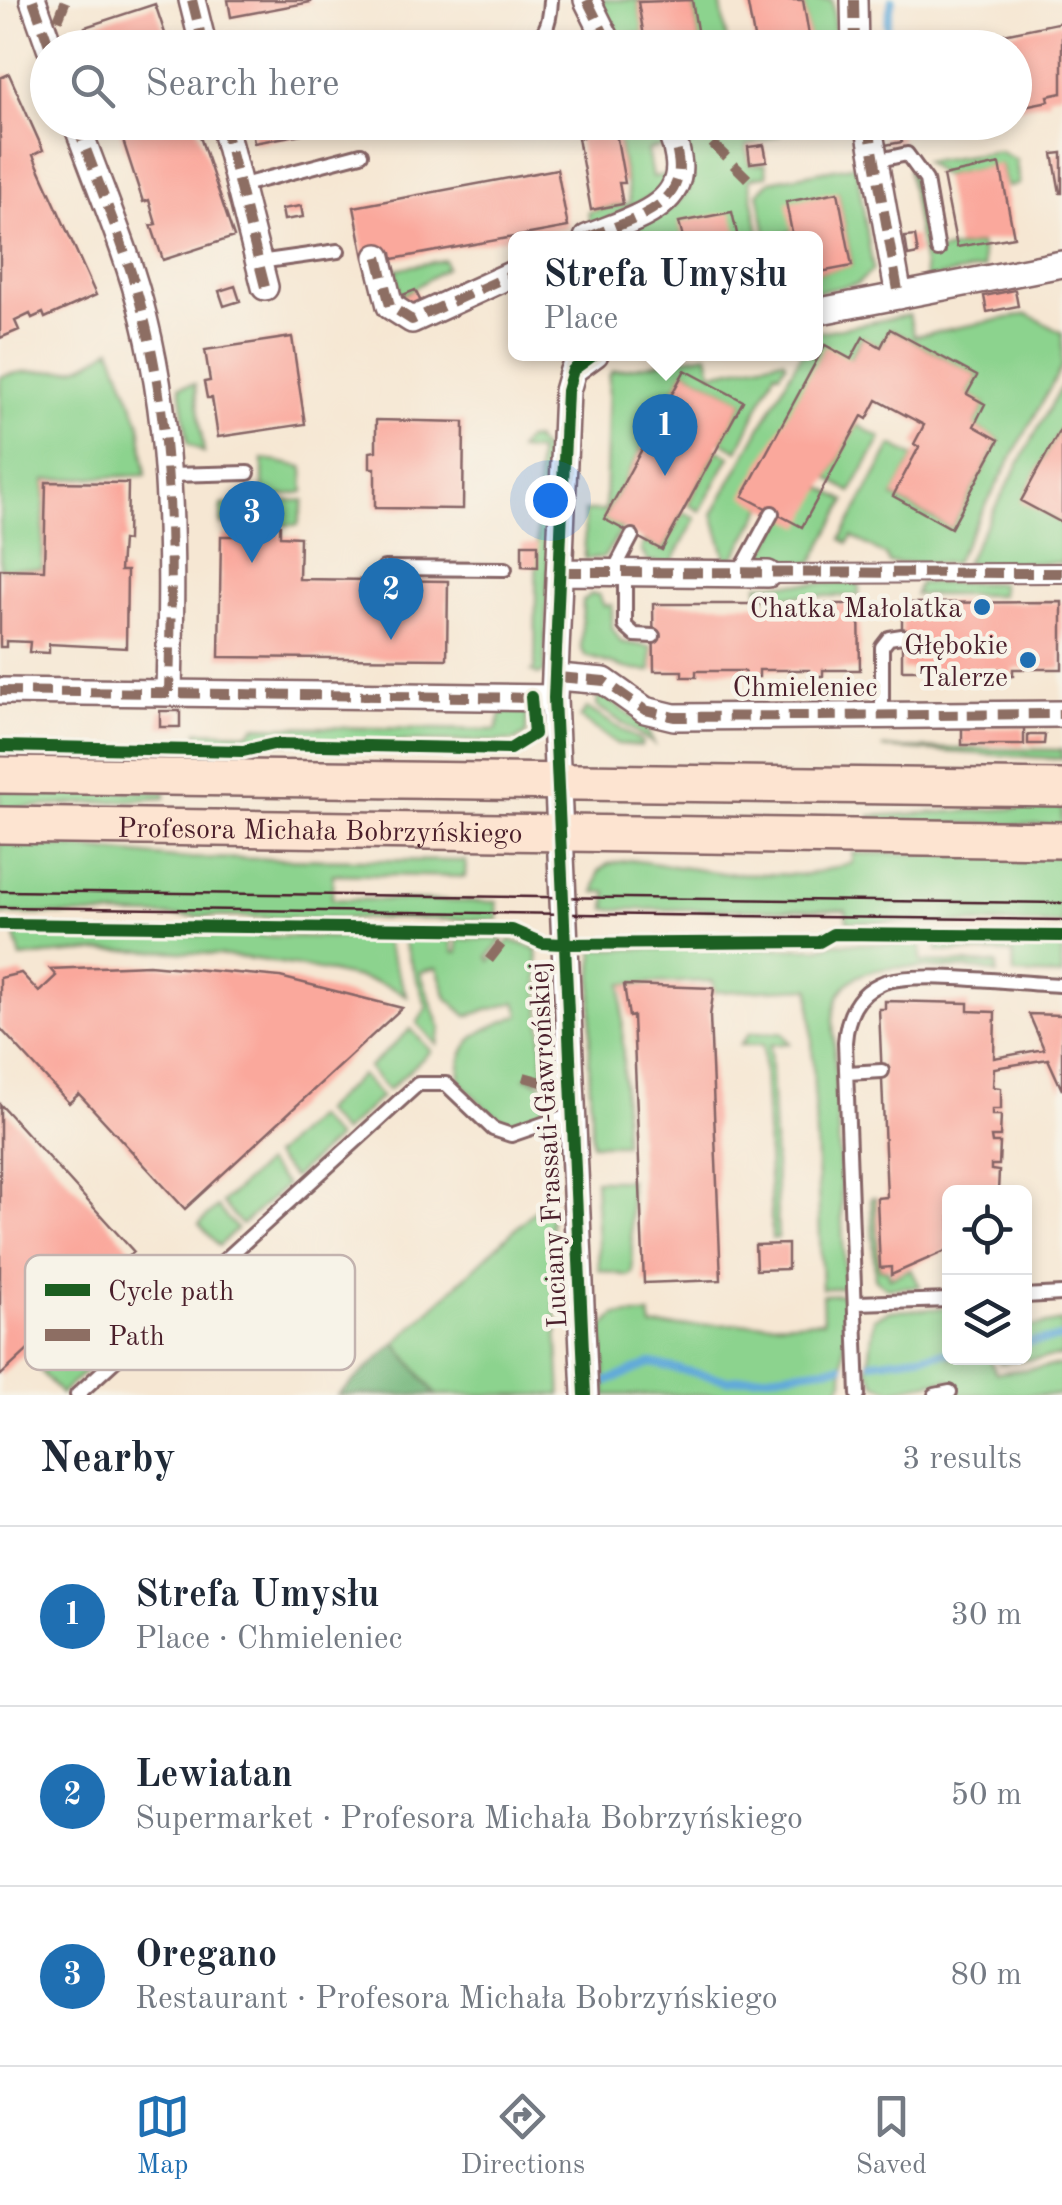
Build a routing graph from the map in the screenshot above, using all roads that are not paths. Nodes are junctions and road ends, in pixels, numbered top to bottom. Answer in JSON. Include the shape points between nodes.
{"nodes":[{"id":1,"x":33,"y":0,"type":"edge"},
{"id":2,"x":192,"y":0,"type":"edge"},
{"id":3,"x":551,"y":0,"type":"edge"},
{"id":4,"x":588,"y":0,"type":"edge"},
{"id":5,"x":854,"y":0,"type":"edge"},
{"id":6,"x":44,"y":30,"type":"edge"},
{"id":7,"x":200,"y":30,"type":"edge"},
{"id":8,"x":543,"y":30,"type":"edge"},
{"id":9,"x":602,"y":30,"type":"edge"},
{"id":10,"x":853,"y":30,"type":"edge"},
{"id":11,"x":82,"y":140,"type":"edge"},
{"id":12,"x":228,"y":140,"type":"edge"},
{"id":13,"x":673,"y":140,"type":"edge"},
{"id":14,"x":871,"y":140,"type":"edge"},
{"id":15,"x":360,"y":154,"type":"dead end"},
{"id":16,"x":875,"y":161,"type":"junction"},
{"id":17,"x":239,"y":186,"type":"junction"},
{"id":18,"x":601,"y":231,"type":"edge"},
{"id":19,"x":938,"y":250,"type":"dead end"},
{"id":20,"x":338,"y":251,"type":"dead end"},
{"id":21,"x":378,"y":257,"type":"dead end"},
{"id":22,"x":1062,"y":264,"type":"edge"},
{"id":23,"x":262,"y":274,"type":"joint"},
{"id":24,"x":508,"y":276,"type":"edge"},
{"id":25,"x":898,"y":296,"type":"junction"},
{"id":26,"x":823,"y":310,"type":"edge"},
{"id":27,"x":585,"y":361,"type":"edge"},
{"id":28,"x":248,"y":473,"type":"dead end"},
{"id":29,"x":170,"y":475,"type":"junction"},
{"id":30,"x":772,"y":513,"type":"dead end"},
{"id":31,"x":632,"y":536,"type":"dead end"},
{"id":32,"x":384,"y":568,"type":"dead end"},
{"id":33,"x":505,"y":569,"type":"dead end"},
{"id":34,"x":562,"y":572,"type":"junction"},
{"id":35,"x":1062,"y":573,"type":"edge"},
{"id":36,"x":619,"y":574,"type":"junction"},
{"id":37,"x":739,"y":574,"type":"junction"},
{"id":38,"x":768,"y":574,"type":"joint"},
{"id":39,"x":653,"y":636,"type":"dead end"},
{"id":40,"x":902,"y":636,"type":"dead end"},
{"id":41,"x":556,"y":688,"type":"junction"},
{"id":42,"x":0,"y":691,"type":"edge"},
{"id":43,"x":169,"y":692,"type":"junction"},
{"id":44,"x":1062,"y":714,"type":"edge"},
{"id":45,"x":882,"y":716,"type":"junction"},
{"id":46,"x":0,"y":775,"type":"edge"},
{"id":47,"x":561,"y":782,"type":"junction"},
{"id":48,"x":1062,"y":788,"type":"edge"},
{"id":49,"x":0,"y":825,"type":"edge"},
{"id":50,"x":561,"y":833,"type":"junction"},
{"id":51,"x":1062,"y":840,"type":"edge"},
{"id":52,"x":1062,"y":985,"type":"edge"},
{"id":53,"x":882,"y":1071,"type":"dead end"},
{"id":54,"x":846,"y":1073,"type":"junction"},
{"id":55,"x":569,"y":1115,"type":"junction"},
{"id":56,"x":230,"y":1255,"type":"edge"},
{"id":57,"x":1062,"y":1294,"type":"edge"},
{"id":58,"x":1032,"y":1296,"type":"edge"},
{"id":59,"x":942,"y":1300,"type":"edge"},
{"id":60,"x":857,"y":1303,"type":"junction"},
{"id":61,"x":103,"y":1370,"type":"edge"},
{"id":62,"x":950,"y":1392,"type":"dead end"},
{"id":63,"x":76,"y":1395,"type":"edge"},
{"id":64,"x":584,"y":1395,"type":"edge"},
{"id":65,"x":858,"y":1395,"type":"edge"},
{"id":66,"x":934,"y":1395,"type":"edge"}],
"edges":[{"from":1,"to":6,"type":"street"},
{"from":2,"to":7,"type":"street"},
{"from":3,"to":8,"type":"lane"},
{"from":4,"to":9,"type":"street"},
{"from":5,"to":10,"type":"street"},
{"from":11,"to":29,"type":"street","via":[[143,313]]},
{"from":12,"to":17,"type":"street"},
{"from":13,"to":18,"type":"street","via":[[681,172],[676,191]]},
{"from":14,"to":16,"type":"street"},
{"from":15,"to":17,"type":"lane"},
{"from":16,"to":19,"type":"lane","via":[[907,154],[926,180]]},
{"from":16,"to":25,"type":"street"},
{"from":17,"to":23,"type":"street"},
{"from":20,"to":23,"type":"lane"},
{"from":21,"to":24,"type":"street","via":[[390,306],[412,320]]},
{"from":22,"to":25,"type":"street"},
{"from":25,"to":26,"type":"street"},
{"from":27,"to":34,"type":"street","via":[[573,370],[567,390]]},
{"from":28,"to":29,"type":"lane"},
{"from":29,"to":43,"type":"street"},
{"from":30,"to":37,"type":"lane"},
{"from":31,"to":36,"type":"lane"},
{"from":32,"to":33,"type":"lane"},
{"from":34,"to":36,"type":"street"},
{"from":34,"to":41,"type":"street"},
{"from":35,"to":38,"type":"street"},
{"from":36,"to":37,"type":"street"},
{"from":36,"to":39,"type":"lane","via":[[626,626],[635,635]]},
{"from":37,"to":38,"type":"street"},
{"from":40,"to":45,"type":"lane","via":[[882,647]]},
{"from":41,"to":43,"type":"street","name":"Chmieleniec"},
{"from":41,"to":45,"type":"street","name":"Chmieleniec","via":[[604,681],[645,710],[674,717]]},
{"from":41,"to":47,"type":"street"},
{"from":42,"to":43,"type":"street","name":"Chmieleniec"},
{"from":44,"to":45,"type":"street","name":"Chmieleniec"},
{"from":46,"to":47,"type":"main road","name":"Profesora Michała Bobrzyńskiego"},
{"from":47,"to":48,"type":"main road","name":"Profesora Michała Bobrzyńskiego"},
{"from":47,"to":50,"type":"street"},
{"from":49,"to":50,"type":"main road","name":"Profesora Michała Bobrzyńskiego"},
{"from":50,"to":51,"type":"main road","name":"Profesora Michała Bobrzyńskiego"},
{"from":50,"to":55,"type":"street","name":"Luciany Frassati-Gawrońskiej"},
{"from":52,"to":54,"type":"lane","via":[[890,980],[855,1005]]},
{"from":53,"to":54,"type":"lane"},
{"from":54,"to":60,"type":"lane"},
{"from":55,"to":56,"type":"lane","via":[[511,1136],[446,1084],[418,1084]]},
{"from":55,"to":64,"type":"street","name":"Luciany Frassati-Gawrońskiej"},
{"from":57,"to":58,"type":"lane"},
{"from":59,"to":60,"type":"lane"},
{"from":60,"to":65,"type":"lane"},
{"from":61,"to":63,"type":"lane"},
{"from":62,"to":66,"type":"lane"}]}
